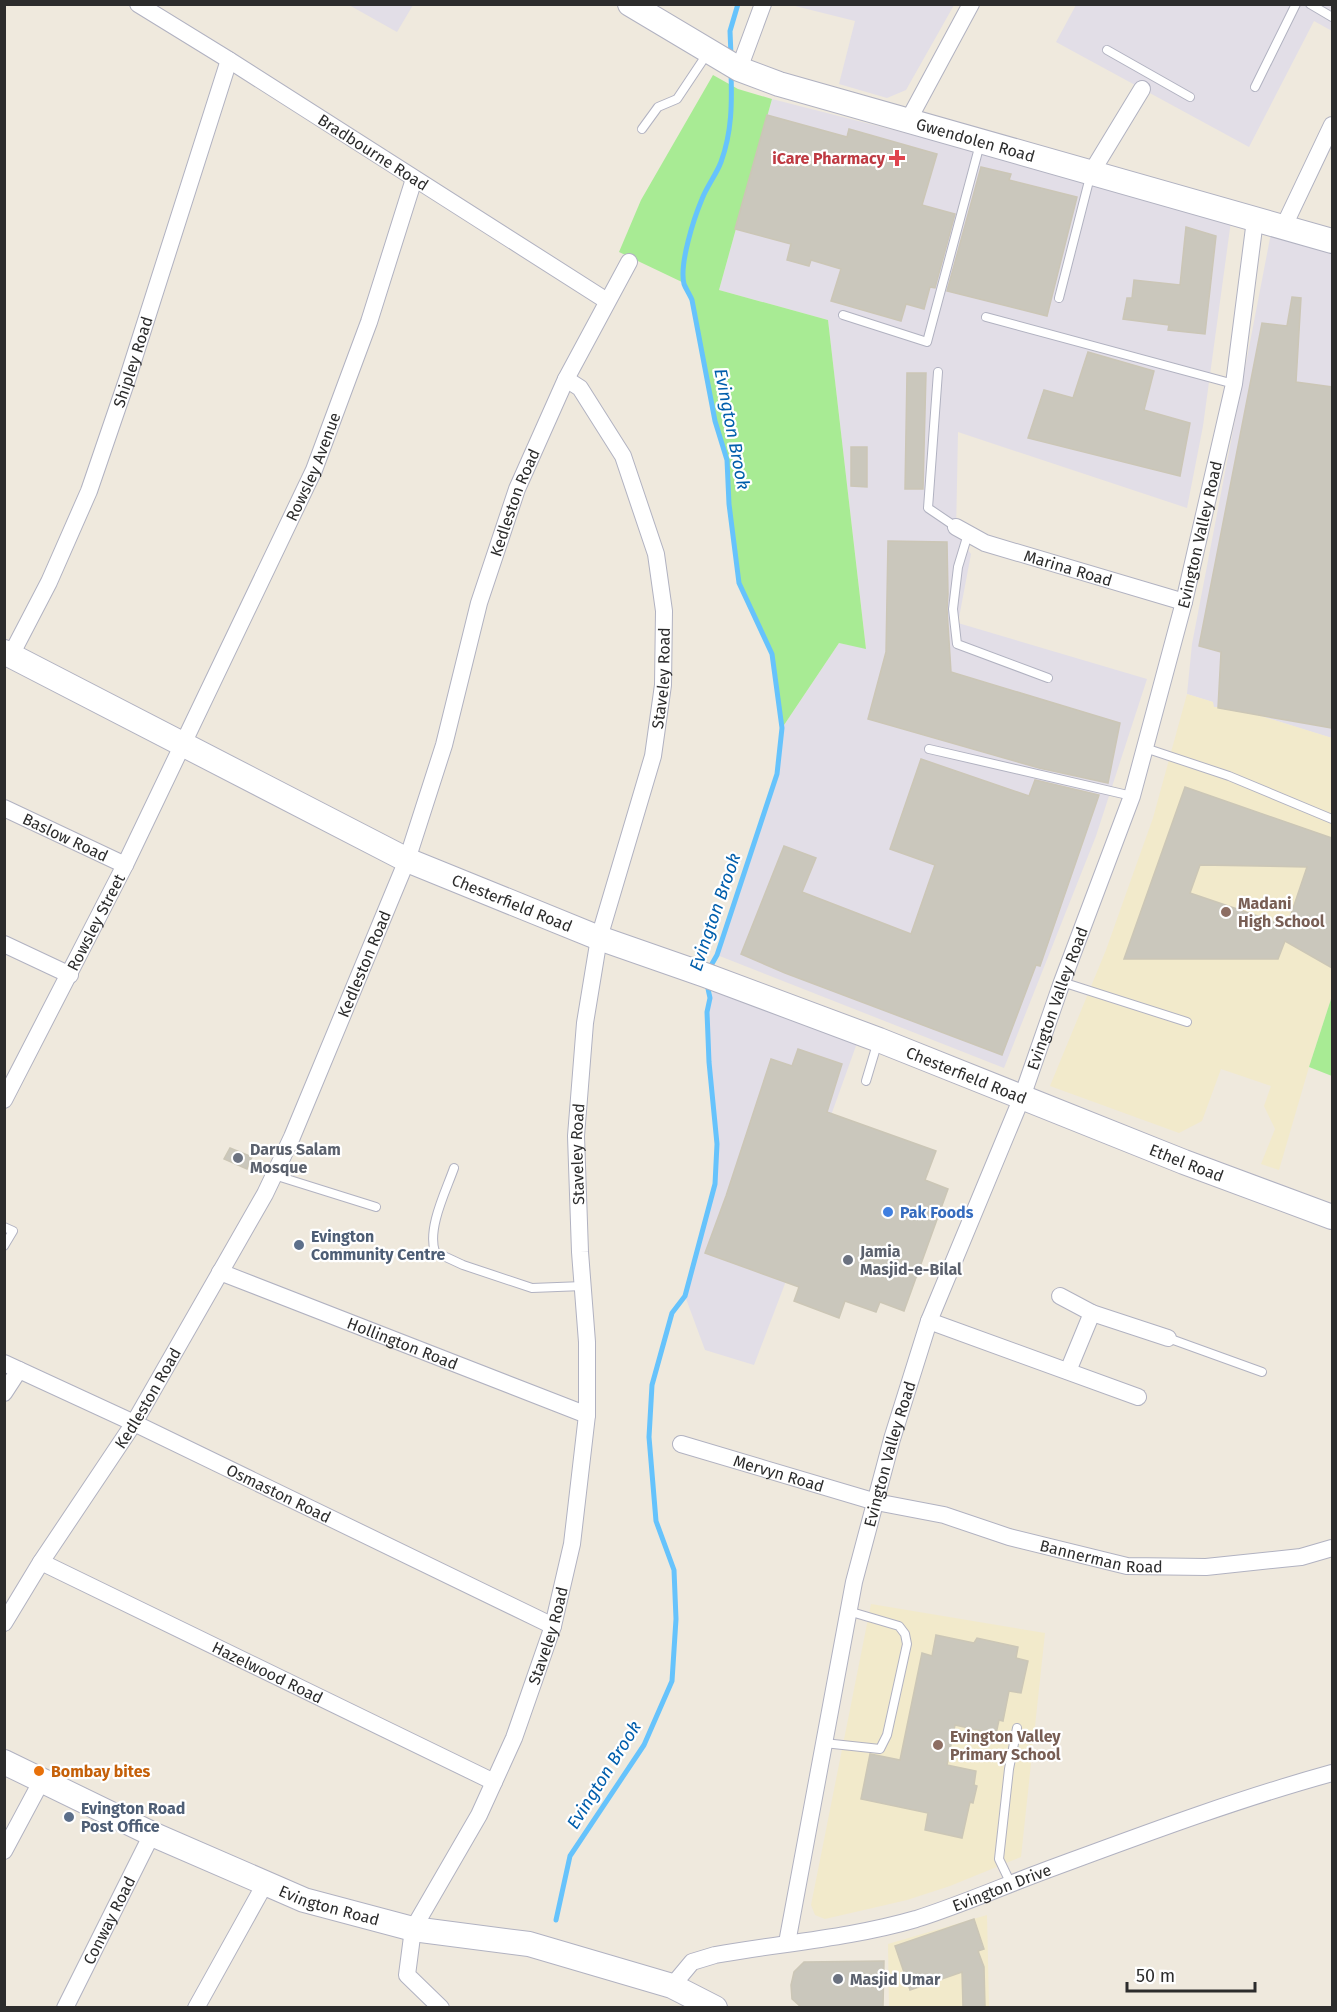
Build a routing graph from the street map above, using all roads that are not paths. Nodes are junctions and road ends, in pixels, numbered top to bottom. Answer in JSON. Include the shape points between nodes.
{"nodes":[{"id":1,"x":138,"y":4,"type":"edge"},
{"id":2,"x":630,"y":4,"type":"edge"},
{"id":3,"x":763,"y":4,"type":"edge"},
{"id":4,"x":971,"y":4,"type":"edge"},
{"id":5,"x":1296,"y":4,"type":"edge"},
{"id":6,"x":1310,"y":4,"type":"edge"},
{"id":7,"x":1332,"y":17,"type":"edge"},
{"id":8,"x":1107,"y":50,"type":"dead end"},
{"id":9,"x":229,"y":60,"type":"junction"},
{"id":10,"x":727,"y":62,"type":"junction"},
{"id":11,"x":1146,"y":82,"type":"junction"},
{"id":12,"x":1255,"y":87,"type":"dead end"},
{"id":13,"x":1190,"y":97,"type":"dead end"},
{"id":14,"x":909,"y":119,"type":"junction"},
{"id":15,"x":1332,"y":125,"type":"edge"},
{"id":16,"x":642,"y":129,"type":"dead end"},
{"id":17,"x":981,"y":140,"type":"junction"},
{"id":18,"x":1091,"y":173,"type":"junction"},
{"id":19,"x":414,"y":179,"type":"junction"},
{"id":20,"x":1255,"y":220,"type":"junction"},
{"id":21,"x":1283,"y":228,"type":"junction"},
{"id":22,"x":1332,"y":241,"type":"edge"},
{"id":23,"x":629,"y":262,"type":"dead end"},
{"id":24,"x":1059,"y":298,"type":"dead end"},
{"id":25,"x":607,"y":301,"type":"junction"},
{"id":26,"x":843,"y":315,"type":"dead end"},
{"id":27,"x":986,"y":317,"type":"dead end"},
{"id":28,"x":938,"y":372,"type":"dead end"},
{"id":29,"x":566,"y":379,"type":"junction"},
{"id":30,"x":1234,"y":384,"type":"junction"},
{"id":31,"x":962,"y":531,"type":"junction"},
{"id":32,"x":1184,"y":602,"type":"junction"},
{"id":33,"x":8,"y":654,"type":"edge"},
{"id":34,"x":1048,"y":678,"type":"dead end"},
{"id":35,"x":182,"y":744,"type":"junction"},
{"id":36,"x":1145,"y":748,"type":"junction"},
{"id":37,"x":929,"y":749,"type":"dead end"},
{"id":38,"x":1132,"y":796,"type":"junction"},
{"id":39,"x":4,"y":808,"type":"edge"},
{"id":40,"x":1332,"y":819,"type":"edge"},
{"id":41,"x":407,"y":860,"type":"junction"},
{"id":42,"x":125,"y":865,"type":"junction"},
{"id":43,"x":599,"y":938,"type":"junction"},
{"id":44,"x":4,"y":944,"type":"edge"},
{"id":45,"x":70,"y":975,"type":"junction"},
{"id":46,"x":1062,"y":982,"type":"junction"},
{"id":47,"x":1187,"y":1022,"type":"dead end"},
{"id":48,"x":879,"y":1040,"type":"junction"},
{"id":49,"x":866,"y":1081,"type":"dead end"},
{"id":50,"x":6,"y":1094,"type":"edge"},
{"id":51,"x":1032,"y":1101,"type":"junction"},
{"id":52,"x":454,"y":1167,"type":"dead end"},
{"id":53,"x":274,"y":1175,"type":"junction"},
{"id":54,"x":376,"y":1207,"type":"dead end"},
{"id":55,"x":1332,"y":1217,"type":"edge"},
{"id":56,"x":4,"y":1227,"type":"edge"},
{"id":57,"x":4,"y":1246,"type":"edge"},
{"id":58,"x":220,"y":1272,"type":"junction"},
{"id":59,"x":583,"y":1286,"type":"junction"},
{"id":60,"x":1060,"y":1296,"type":"dead end"},
{"id":61,"x":1092,"y":1313,"type":"junction"},
{"id":62,"x":929,"y":1321,"type":"junction"},
{"id":63,"x":1168,"y":1338,"type":"joint"},
{"id":64,"x":12,"y":1367,"type":"edge"},
{"id":65,"x":1068,"y":1371,"type":"junction"},
{"id":66,"x":1262,"y":1372,"type":"dead end"},
{"id":67,"x":4,"y":1393,"type":"edge"},
{"id":68,"x":1138,"y":1396,"type":"dead end"},
{"id":69,"x":587,"y":1415,"type":"junction"},
{"id":70,"x":134,"y":1423,"type":"junction"},
{"id":71,"x":681,"y":1444,"type":"dead end"},
{"id":72,"x":876,"y":1502,"type":"junction"},
{"id":73,"x":1332,"y":1548,"type":"edge"},
{"id":74,"x":41,"y":1562,"type":"junction"},
{"id":75,"x":848,"y":1611,"type":"junction"},
{"id":76,"x":4,"y":1623,"type":"edge"},
{"id":77,"x":554,"y":1626,"type":"junction"},
{"id":78,"x":1017,"y":1728,"type":"dead end"},
{"id":79,"x":824,"y":1743,"type":"junction"},
{"id":80,"x":4,"y":1762,"type":"edge"},
{"id":81,"x":1332,"y":1773,"type":"edge"},
{"id":82,"x":42,"y":1780,"type":"junction"},
{"id":83,"x":494,"y":1782,"type":"junction"},
{"id":84,"x":152,"y":1834,"type":"junction"},
{"id":85,"x":4,"y":1851,"type":"edge"},
{"id":86,"x":266,"y":1882,"type":"junction"},
{"id":87,"x":1011,"y":1884,"type":"junction"},
{"id":88,"x":413,"y":1929,"type":"junction"},
{"id":89,"x":787,"y":1943,"type":"junction"},
{"id":90,"x":672,"y":1986,"type":"junction"},
{"id":91,"x":65,"y":2007,"type":"edge"},
{"id":92,"x":196,"y":2007,"type":"edge"},
{"id":93,"x":441,"y":2007,"type":"edge"},
{"id":94,"x":715,"y":2007,"type":"edge"}],
"edges":[{"from":1,"to":9,"type":"street","name":"Bradbourne Road"},
{"from":2,"to":10,"type":"street","name":"Gwendolen Road"},
{"from":3,"to":10,"type":"street"},
{"from":4,"to":14,"type":"street"},
{"from":5,"to":12,"type":"lane"},
{"from":6,"to":7,"type":"lane"},
{"from":8,"to":11,"type":"lane"},
{"from":9,"to":19,"type":"street","name":"Bradbourne Road"},
{"from":9,"to":33,"type":"street","name":"Shipley Road","via":[[89,491],[49,582]]},
{"from":10,"to":14,"type":"street","name":"Gwendolen Road","via":[[779,84]]},
{"from":10,"to":16,"type":"lane","via":[[677,99],[658,107]]},
{"from":11,"to":13,"type":"lane"},
{"from":11,"to":18,"type":"street"},
{"from":14,"to":17,"type":"street","name":"Gwendolen Road"},
{"from":15,"to":21,"type":"street"},
{"from":17,"to":18,"type":"street","name":"Gwendolen Road"},
{"from":17,"to":26,"type":"lane","via":[[927,342]]},
{"from":18,"to":20,"type":"street","name":"Gwendolen Road"},
{"from":18,"to":24,"type":"lane"},
{"from":19,"to":25,"type":"street","name":"Bradbourne Road"},
{"from":19,"to":35,"type":"street","name":"Rowsley Avenue","via":[[369,322],[314,470]]},
{"from":20,"to":21,"type":"street","name":"Gwendolen Road"},
{"from":20,"to":30,"type":"street","name":"Evington Valley Road"},
{"from":21,"to":22,"type":"street","name":"Gwendolen Road"},
{"from":23,"to":25,"type":"street","name":"Kedleston Road"},
{"from":25,"to":29,"type":"street","name":"Kedleston Road"},
{"from":27,"to":30,"type":"lane"},
{"from":28,"to":31,"type":"lane","via":[[928,508]]},
{"from":29,"to":41,"type":"street","name":"Kedleston Road","via":[[517,489],[479,603],[444,745]]},
{"from":29,"to":43,"type":"street","name":"Staveley Road","via":[[580,388],[623,456],[656,554],[664,611],[663,685],[653,756]]},
{"from":30,"to":32,"type":"street","name":"Evington Valley Road"},
{"from":31,"to":32,"type":"street","name":"Marina Road","via":[[985,543]]},
{"from":31,"to":34,"type":"lane","via":[[953,609],[957,644]]},
{"from":32,"to":36,"type":"street","name":"Evington Valley Road"},
{"from":33,"to":35,"type":"street","name":"Chesterfield Road"},
{"from":35,"to":41,"type":"street","name":"Chesterfield Road"},
{"from":35,"to":42,"type":"street","name":"Rowsley Street"},
{"from":36,"to":38,"type":"street","name":"Evington Valley Road"},
{"from":36,"to":40,"type":"lane","via":[[1229,776]]},
{"from":37,"to":38,"type":"lane"},
{"from":38,"to":46,"type":"street","name":"Evington Valley Road"},
{"from":39,"to":42,"type":"street","name":"Baslow Road"},
{"from":41,"to":43,"type":"street","name":"Chesterfield Road"},
{"from":41,"to":53,"type":"street","name":"Kedleston Road"},
{"from":42,"to":45,"type":"street","name":"Rowsley Street"},
{"from":43,"to":48,"type":"street","name":"Chesterfield Road"},
{"from":43,"to":59,"type":"street","name":"Staveley Road","via":[[585,1023],[576,1136]]},
{"from":44,"to":45,"type":"street"},
{"from":45,"to":50,"type":"street","name":"Rowsley Street"},
{"from":46,"to":47,"type":"lane"},
{"from":46,"to":51,"type":"street","name":"Evington Valley Road"},
{"from":48,"to":49,"type":"lane"},
{"from":48,"to":51,"type":"street","name":"Chesterfield Road"},
{"from":51,"to":55,"type":"street","name":"Ethel Road"},
{"from":51,"to":62,"type":"street","name":"Evington Valley Road"},
{"from":52,"to":59,"type":"lane","via":[[434,1227],[435,1252],[532,1288]]},
{"from":53,"to":54,"type":"lane"},
{"from":53,"to":58,"type":"street","name":"Kedleston Road"},
{"from":56,"to":57,"type":"lane","via":[[13,1231]]},
{"from":58,"to":69,"type":"street","name":"Hollington Road"},
{"from":58,"to":70,"type":"street","name":"Kedleston Road"},
{"from":59,"to":69,"type":"street","name":"Staveley Road","via":[[588,1342]]},
{"from":60,"to":61,"type":"street"},
{"from":61,"to":63,"type":"street"},
{"from":61,"to":65,"type":"street"},
{"from":62,"to":65,"type":"street"},
{"from":62,"to":72,"type":"street","name":"Evington Valley Road"},
{"from":63,"to":66,"type":"lane"},
{"from":64,"to":67,"type":"street"},
{"from":64,"to":70,"type":"street","name":"Osmaston Road"},
{"from":65,"to":68,"type":"street"},
{"from":69,"to":77,"type":"street","name":"Staveley Road","via":[[572,1544]]},
{"from":70,"to":74,"type":"street","name":"Kedleston Road"},
{"from":70,"to":77,"type":"street","name":"Osmaston Road"},
{"from":71,"to":72,"type":"street","name":"Mervyn Road"},
{"from":72,"to":73,"type":"street","name":"Bannerman Road","via":[[945,1515],[1009,1537],[1127,1566],[1206,1568],[1301,1557]]},
{"from":72,"to":75,"type":"street","name":"Evington Valley Road"},
{"from":74,"to":76,"type":"street","name":"Kedleston Road"},
{"from":74,"to":83,"type":"street","name":"Hazelwood Road"},
{"from":75,"to":79,"type":"street","name":"Evington Valley Road"},
{"from":75,"to":79,"type":"lane","via":[[899,1626],[907,1644],[887,1735],[880,1749]]},
{"from":77,"to":83,"type":"street","name":"Staveley Road"},
{"from":78,"to":87,"type":"lane","via":[[999,1860]]},
{"from":79,"to":89,"type":"street","name":"Evington Valley Road"},
{"from":80,"to":82,"type":"street","name":"Evington Road"},
{"from":81,"to":87,"type":"street","name":"Evington Drive","via":[[1172,1823]]},
{"from":82,"to":84,"type":"street","name":"Evington Road"},
{"from":82,"to":85,"type":"street"},
{"from":83,"to":88,"type":"street","name":"Staveley Road"},
{"from":84,"to":86,"type":"street","name":"Evington Road"},
{"from":84,"to":91,"type":"street","name":"Conway Road"},
{"from":86,"to":88,"type":"street","name":"Evington Road","via":[[304,1899]]},
{"from":86,"to":92,"type":"street"},
{"from":87,"to":89,"type":"street","name":"Evington Drive","via":[[961,1904],[876,1929]]},
{"from":88,"to":90,"type":"street","name":"Evington Road","via":[[529,1944]]},
{"from":88,"to":93,"type":"street","via":[[407,1975]]},
{"from":89,"to":90,"type":"street","name":"Evington Drive","via":[[693,1962]]},
{"from":90,"to":94,"type":"street","name":"Evington Road"}]}
